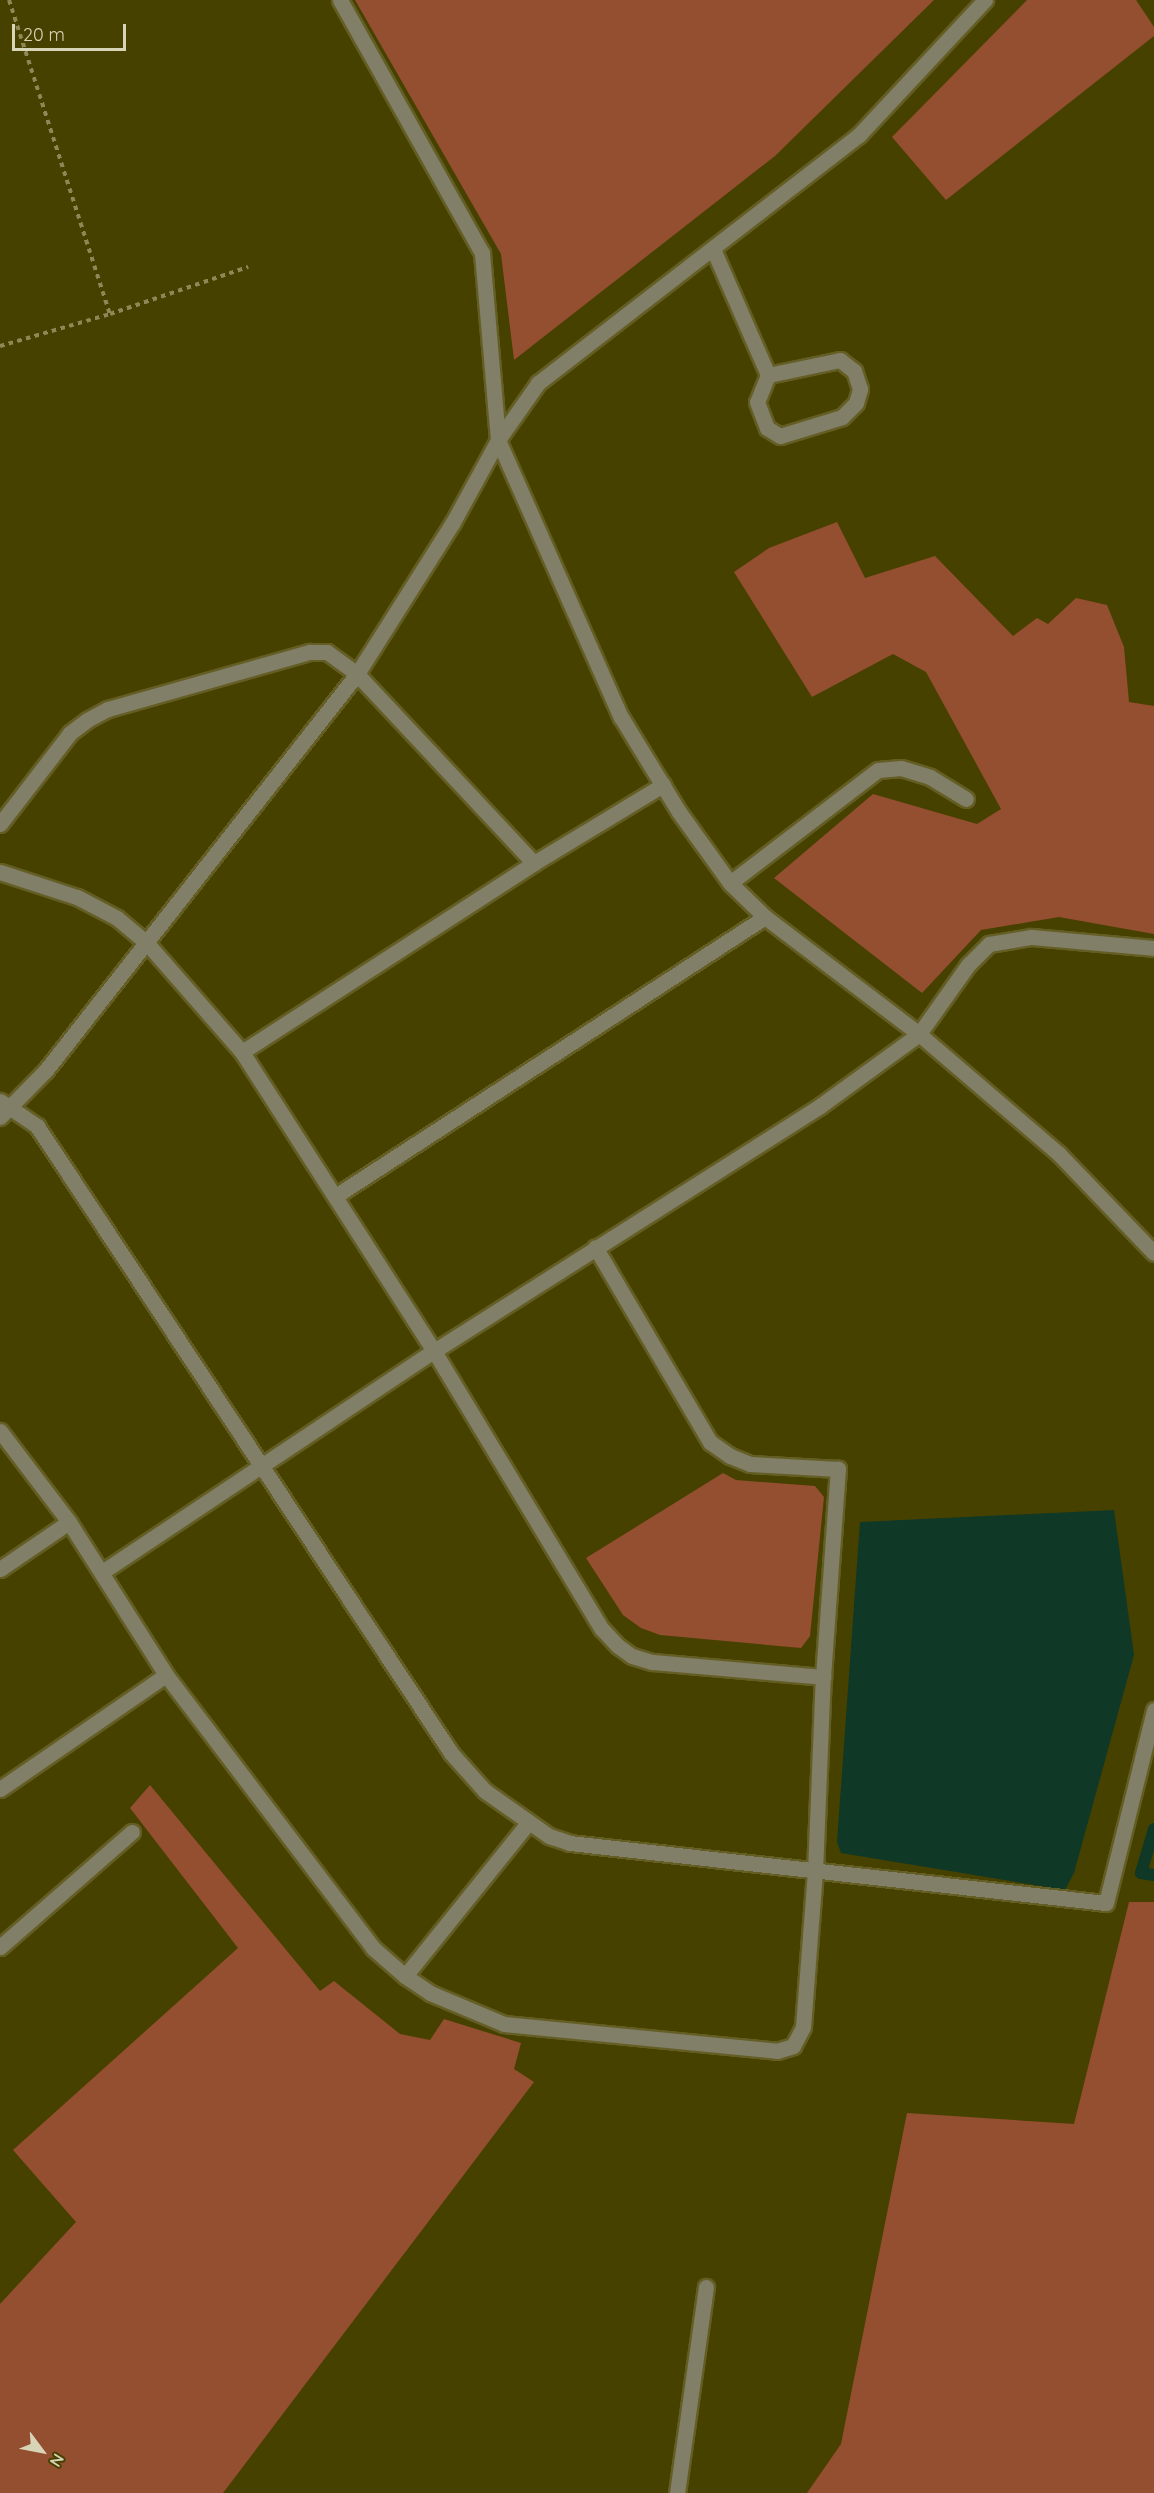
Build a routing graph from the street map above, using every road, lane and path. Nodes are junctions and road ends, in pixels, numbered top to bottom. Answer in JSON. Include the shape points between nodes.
{"nodes":[{"id":1,"x":9,"y":0,"type":"edge"},
{"id":2,"x":340,"y":0,"type":"edge"},
{"id":3,"x":986,"y":0,"type":"edge"},
{"id":4,"x":713,"y":249,"type":"junction"},
{"id":5,"x":248,"y":267,"type":"dead end"},
{"id":6,"x":110,"y":314,"type":"junction"},
{"id":7,"x":0,"y":346,"type":"edge"},
{"id":8,"x":768,"y":375,"type":"junction"},
{"id":9,"x":498,"y":440,"type":"junction"},
{"id":10,"x":357,"y":674,"type":"junction"},
{"id":11,"x":663,"y":785,"type":"junction"},
{"id":12,"x":966,"y":799,"type":"dead end"},
{"id":13,"x":0,"y":824,"type":"edge"},
{"id":14,"x":534,"y":863,"type":"junction"},
{"id":15,"x":0,"y":872,"type":"edge"},
{"id":16,"x":730,"y":883,"type":"junction"},
{"id":17,"x":765,"y":917,"type":"junction"},
{"id":18,"x":146,"y":942,"type":"junction"},
{"id":19,"x":1154,"y":948,"type":"edge"},
{"id":20,"x":919,"y":1034,"type":"junction"},
{"id":21,"x":242,"y":1052,"type":"junction"},
{"id":22,"x":4,"y":1109,"type":"edge"},
{"id":23,"x":337,"y":1195,"type":"junction"},
{"id":24,"x":595,"y":1247,"type":"junction"},
{"id":25,"x":1154,"y":1253,"type":"edge"},
{"id":26,"x":434,"y":1351,"type":"junction"},
{"id":27,"x":0,"y":1431,"type":"edge"},
{"id":28,"x":263,"y":1465,"type":"junction"},
{"id":29,"x":69,"y":1522,"type":"junction"},
{"id":30,"x":0,"y":1569,"type":"edge"},
{"id":31,"x":102,"y":1572,"type":"junction"},
{"id":32,"x":166,"y":1675,"type":"junction"},
{"id":33,"x":823,"y":1677,"type":"junction"},
{"id":34,"x":1154,"y":1710,"type":"edge"},
{"id":35,"x":0,"y":1789,"type":"edge"},
{"id":36,"x":527,"y":1824,"type":"junction"},
{"id":37,"x":132,"y":1832,"type":"dead end"},
{"id":38,"x":815,"y":1872,"type":"junction"},
{"id":39,"x":0,"y":1947,"type":"edge"},
{"id":40,"x":405,"y":1976,"type":"junction"},
{"id":41,"x":706,"y":2287,"type":"dead end"},
{"id":42,"x":677,"y":2493,"type":"edge"}],
"edges":[{"from":1,"to":6,"type":"path"},
{"from":2,"to":9,"type":"street","via":[[482,253]]},
{"from":3,"to":4,"type":"street","via":[[859,135]]},
{"from":4,"to":8,"type":"street"},
{"from":4,"to":9,"type":"street","via":[[538,383]]},
{"from":5,"to":6,"type":"path"},
{"from":6,"to":7,"type":"path"},
{"from":8,"to":8,"type":"street","via":[[840,360],[854,371],[860,389],[856,403],[842,417],[780,436],[767,428],[757,402]]},
{"from":9,"to":10,"type":"street","via":[[452,524]]},
{"from":9,"to":11,"type":"street","via":[[621,717]]},
{"from":10,"to":13,"type":"street","via":[[327,652],[310,652],[108,710],[69,733]]},
{"from":10,"to":14,"type":"street"},
{"from":10,"to":18,"type":"street"},
{"from":11,"to":14,"type":"street"},
{"from":11,"to":16,"type":"street"},
{"from":12,"to":16,"type":"street","via":[[930,777],[902,768],[878,770]]},
{"from":14,"to":21,"type":"street"},
{"from":15,"to":18,"type":"street","via":[[76,897],[117,918]]},
{"from":16,"to":17,"type":"street"},
{"from":17,"to":20,"type":"street"},
{"from":17,"to":23,"type":"street"},
{"from":18,"to":21,"type":"street"},
{"from":18,"to":22,"type":"street"},
{"from":19,"to":20,"type":"street","via":[[1031,937],[989,944],[968,965]]},
{"from":20,"to":24,"type":"street","via":[[820,1106]]},
{"from":20,"to":25,"type":"street","via":[[1059,1154]]},
{"from":21,"to":23,"type":"street"},
{"from":22,"to":28,"type":"street","via":[[37,1126]]},
{"from":23,"to":26,"type":"street"},
{"from":24,"to":26,"type":"street"},
{"from":24,"to":33,"type":"street","via":[[711,1442],[750,1464],[838,1469]]},
{"from":26,"to":28,"type":"street"},
{"from":26,"to":33,"type":"street","via":[[602,1629],[618,1646],[632,1656],[652,1662]]},
{"from":27,"to":29,"type":"street"},
{"from":28,"to":31,"type":"street"},
{"from":28,"to":36,"type":"street","via":[[451,1753],[485,1791]]},
{"from":29,"to":30,"type":"street"},
{"from":29,"to":31,"type":"street"},
{"from":31,"to":32,"type":"street"},
{"from":32,"to":35,"type":"street"},
{"from":32,"to":40,"type":"street","via":[[373,1948]]},
{"from":33,"to":38,"type":"street"},
{"from":34,"to":38,"type":"street","via":[[1106,1903]]},
{"from":36,"to":38,"type":"street","via":[[570,1843]]},
{"from":36,"to":40,"type":"street"},
{"from":37,"to":39,"type":"street"},
{"from":38,"to":40,"type":"street","via":[[803,2027],[793,2046],[777,2051],[504,2024],[430,1993]]},
{"from":41,"to":42,"type":"street"}]}
